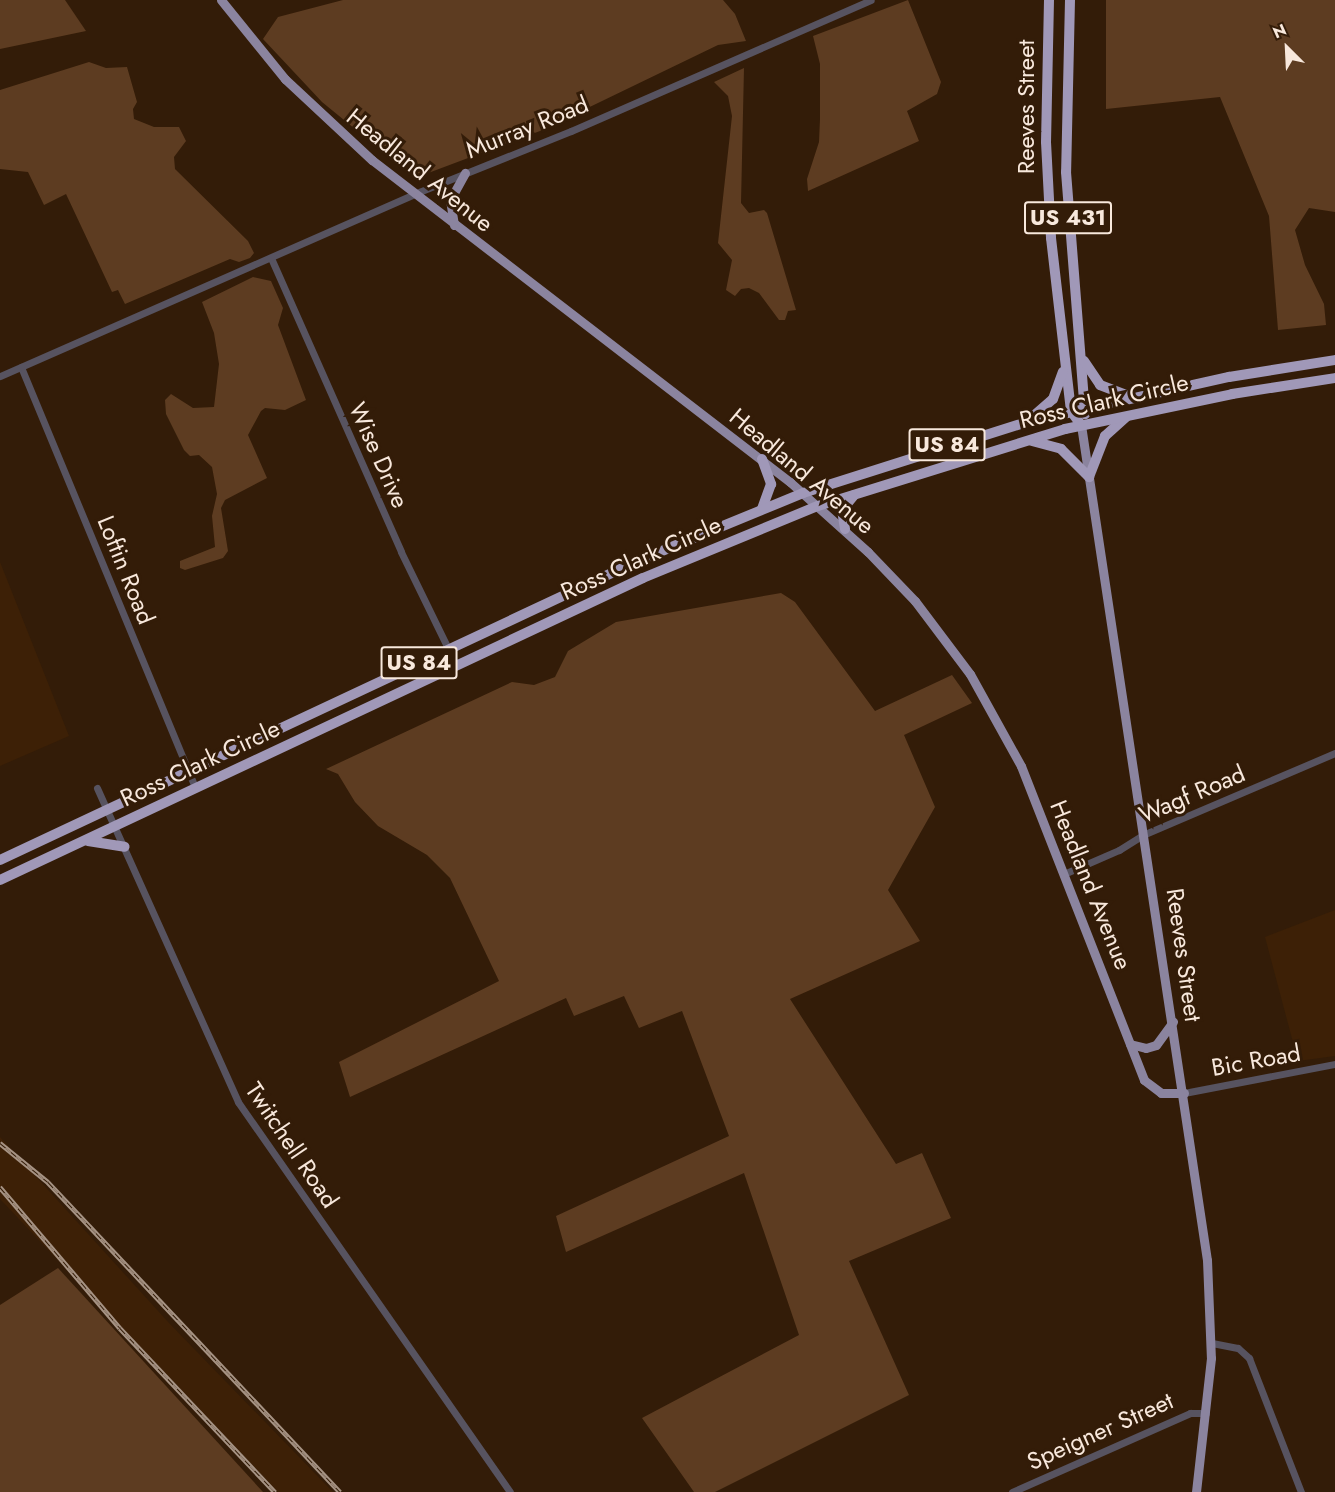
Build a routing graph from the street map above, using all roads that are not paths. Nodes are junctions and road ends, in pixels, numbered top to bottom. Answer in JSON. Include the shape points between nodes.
{"nodes":[{"id":1,"x":221,"y":0,"type":"edge"},
{"id":2,"x":870,"y":0,"type":"edge"},
{"id":3,"x":1049,"y":0,"type":"edge"},
{"id":4,"x":1070,"y":0,"type":"edge"},
{"id":5,"x":465,"y":173,"type":"junction"},
{"id":6,"x":414,"y":194,"type":"junction"},
{"id":7,"x":454,"y":225,"type":"junction"},
{"id":8,"x":271,"y":258,"type":"junction"},
{"id":9,"x":1080,"y":352,"type":"junction"},
{"id":10,"x":1335,"y":360,"type":"edge"},
{"id":11,"x":21,"y":367,"type":"junction"},
{"id":12,"x":1064,"y":369,"type":"junction"},
{"id":13,"x":0,"y":376,"type":"edge"},
{"id":14,"x":1335,"y":378,"type":"edge"},
{"id":15,"x":1131,"y":397,"type":"junction"},
{"id":16,"x":1088,"y":407,"type":"junction"},
{"id":17,"x":1071,"y":411,"type":"junction"},
{"id":18,"x":1128,"y":415,"type":"junction"},
{"id":19,"x":1027,"y":422,"type":"junction"},
{"id":20,"x":1081,"y":425,"type":"junction"},
{"id":21,"x":1026,"y":440,"type":"junction"},
{"id":22,"x":762,"y":459,"type":"junction"},
{"id":23,"x":1089,"y":477,"type":"junction"},
{"id":24,"x":857,"y":492,"type":"junction"},
{"id":25,"x":803,"y":493,"type":"junction"},
{"id":26,"x":818,"y":506,"type":"junction"},
{"id":27,"x":762,"y":508,"type":"junction"},
{"id":28,"x":845,"y":529,"type":"junction"},
{"id":29,"x":448,"y":650,"type":"junction"},
{"id":30,"x":456,"y":665,"type":"junction"},
{"id":31,"x":1335,"y":753,"type":"edge"},
{"id":32,"x":188,"y":772,"type":"junction"},
{"id":33,"x":97,"y":788,"type":"dead end"},
{"id":34,"x":195,"y":788,"type":"junction"},
{"id":35,"x":107,"y":810,"type":"junction"},
{"id":36,"x":115,"y":826,"type":"junction"},
{"id":37,"x":1145,"y":834,"type":"junction"},
{"id":38,"x":82,"y":841,"type":"junction"},
{"id":39,"x":125,"y":847,"type":"junction"},
{"id":40,"x":0,"y":860,"type":"edge"},
{"id":41,"x":1066,"y":873,"type":"junction"},
{"id":42,"x":0,"y":880,"type":"edge"},
{"id":43,"x":1173,"y":1022,"type":"junction"},
{"id":44,"x":1130,"y":1044,"type":"junction"},
{"id":45,"x":1335,"y":1064,"type":"edge"},
{"id":46,"x":1184,"y":1093,"type":"junction"},
{"id":47,"x":1212,"y":1342,"type":"junction"},
{"id":48,"x":1206,"y":1413,"type":"junction"},
{"id":49,"x":510,"y":1492,"type":"edge"},
{"id":50,"x":1012,"y":1492,"type":"edge"},
{"id":51,"x":1197,"y":1492,"type":"edge"},
{"id":52,"x":1301,"y":1492,"type":"edge"}],
"edges":[{"from":1,"to":6,"type":"main road","name":"Headland Avenue","via":[[304,99]]},
{"from":2,"to":5,"type":"street","name":"Murray Road"},
{"from":3,"to":12,"type":"highway","name":"Reeves Street","number":"US 431","via":[[1046,142]]},
{"from":4,"to":9,"type":"highway","name":"Reeves Street","number":"US 431","via":[[1066,172]]},
{"from":5,"to":6,"type":"street","name":"Murray Road"},
{"from":5,"to":7,"type":"main road","via":[[450,200]]},
{"from":6,"to":7,"type":"main road","name":"Headland Avenue"},
{"from":6,"to":8,"type":"street","name":"Murray Road"},
{"from":7,"to":22,"type":"main road","name":"Headland Avenue"},
{"from":8,"to":11,"type":"street","name":"Murray Road"},
{"from":8,"to":29,"type":"street","name":"Wise Drive"},
{"from":9,"to":15,"type":"highway","number":"US 431","via":[[1100,385]]},
{"from":9,"to":16,"type":"highway","name":"Reeves Street"},
{"from":10,"to":15,"type":"highway","name":"Ross Clark Circle","number":"US 84"},
{"from":11,"to":13,"type":"street","name":"Murray Road"},
{"from":11,"to":32,"type":"street","name":"Loftin Road"},
{"from":12,"to":17,"type":"highway","name":"Reeves Street","number":"US 431"},
{"from":12,"to":19,"type":"highway","via":[[1053,399]]},
{"from":14,"to":18,"type":"highway","name":"Ross Clark Circle","number":"US 84"},
{"from":15,"to":16,"type":"highway","name":"Ross Clark Circle","number":"US 84"},
{"from":16,"to":17,"type":"highway","name":"Ross Clark Circle","number":"US 84"},
{"from":16,"to":20,"type":"highway","name":"Reeves Street"},
{"from":17,"to":19,"type":"highway","name":"Ross Clark Circle","number":"US 84"},
{"from":17,"to":20,"type":"highway","name":"Reeves Street","number":"US 431"},
{"from":18,"to":20,"type":"highway","name":"Ross Clark Circle","number":"US 84"},
{"from":18,"to":23,"type":"highway","via":[[1105,436]]},
{"from":19,"to":25,"type":"highway","name":"Ross Clark Circle","number":"US 84"},
{"from":20,"to":21,"type":"highway","name":"Ross Clark Circle","number":"US 84"},
{"from":20,"to":23,"type":"main road","name":"Reeves Street"},
{"from":21,"to":23,"type":"highway","via":[[1060,449]]},
{"from":21,"to":24,"type":"highway","name":"Ross Clark Circle","number":"US 84"},
{"from":22,"to":25,"type":"main road","name":"Headland Avenue"},
{"from":22,"to":27,"type":"highway","via":[[771,484]]},
{"from":23,"to":37,"type":"main road","name":"Reeves Street"},
{"from":24,"to":26,"type":"highway","name":"Ross Clark Circle","number":"US 84"},
{"from":24,"to":28,"type":"highway","via":[[842,510]]},
{"from":25,"to":26,"type":"main road","name":"Headland Avenue"},
{"from":25,"to":27,"type":"highway","name":"Ross Clark Circle","number":"US 84"},
{"from":26,"to":28,"type":"main road","name":"Headland Avenue"},
{"from":26,"to":30,"type":"highway","name":"Ross Clark Circle","number":"US 84","via":[[659,571]]},
{"from":27,"to":29,"type":"highway","name":"Ross Clark Circle","number":"US 84","via":[[635,562]]},
{"from":28,"to":41,"type":"main road","name":"Headland Avenue","via":[[915,601],[970,674],[1021,766]]},
{"from":29,"to":30,"type":"street","name":"Wise Drive"},
{"from":29,"to":32,"type":"highway","name":"Ross Clark Circle","number":"US 84"},
{"from":30,"to":34,"type":"highway","name":"Ross Clark Circle","number":"US 84"},
{"from":31,"to":37,"type":"street","name":"Wagf Road"},
{"from":32,"to":34,"type":"street","name":"Loftin Road"},
{"from":32,"to":35,"type":"highway","name":"Ross Clark Circle","number":"US 84"},
{"from":33,"to":35,"type":"street","name":"Twitchell Road"},
{"from":34,"to":36,"type":"highway","name":"Ross Clark Circle","number":"US 84"},
{"from":35,"to":36,"type":"street","name":"Twitchell Road"},
{"from":35,"to":40,"type":"highway","name":"Ross Clark Circle","number":"US 84"},
{"from":36,"to":38,"type":"highway","name":"Ross Clark Circle","number":"US 84"},
{"from":36,"to":39,"type":"street","name":"Twitchell Road"},
{"from":37,"to":41,"type":"street","name":"Wagf Road"},
{"from":37,"to":43,"type":"main road","name":"Reeves Street"},
{"from":38,"to":39,"type":"highway"},
{"from":38,"to":42,"type":"highway","name":"Ross Clark Circle","number":"US 84"},
{"from":39,"to":49,"type":"street","name":"Twitchell Road","via":[[238,1102]]},
{"from":41,"to":44,"type":"main road","name":"Headland Avenue"},
{"from":43,"to":44,"type":"main road","via":[[1156,1045],[1146,1048]]},
{"from":43,"to":46,"type":"main road","name":"Reeves Street"},
{"from":44,"to":46,"type":"main road","name":"Headland Avenue","via":[[1142,1075],[1152,1088],[1168,1095]]},
{"from":45,"to":46,"type":"street","name":"Bic Road"},
{"from":46,"to":47,"type":"main road","name":"Reeves Street","via":[[1207,1260]]},
{"from":47,"to":48,"type":"main road","name":"Reeves Street"},
{"from":47,"to":52,"type":"street","via":[[1238,1348],[1250,1358]]},
{"from":48,"to":50,"type":"street","name":"Speigner Street","via":[[1190,1413]]},
{"from":48,"to":51,"type":"main road","name":"Reeves Street"}]}
